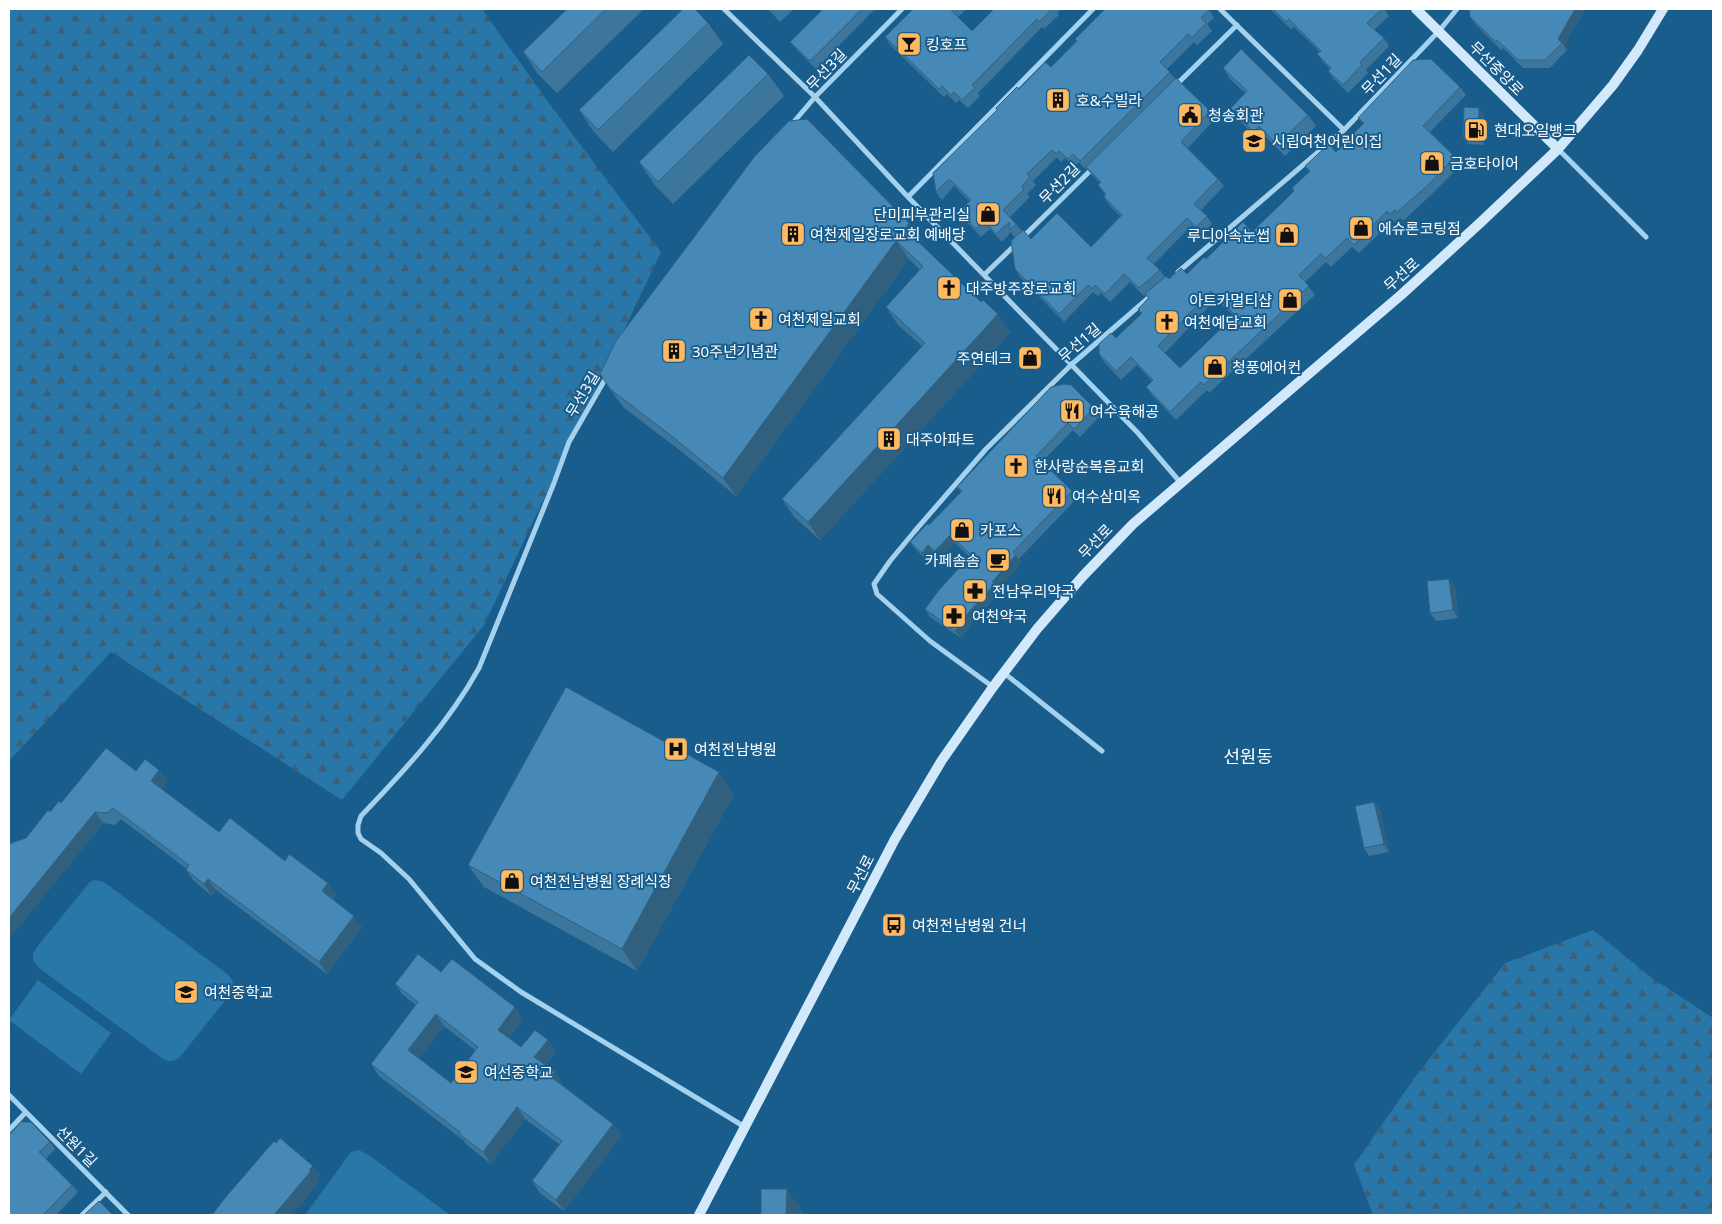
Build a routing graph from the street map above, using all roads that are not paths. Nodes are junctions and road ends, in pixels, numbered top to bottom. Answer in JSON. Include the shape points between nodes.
{"nodes":[{"id":1,"x":724,"y":9,"type":"edge"},
{"id":2,"x":902,"y":9,"type":"edge"},
{"id":3,"x":1093,"y":9,"type":"edge"},
{"id":4,"x":1220,"y":9,"type":"edge"},
{"id":5,"x":1416,"y":9,"type":"edge"},
{"id":6,"x":1457,"y":9,"type":"edge"},
{"id":7,"x":1663,"y":9,"type":"edge"},
{"id":8,"x":1237,"y":25,"type":"junction"},
{"id":9,"x":1439,"y":31,"type":"junction"},
{"id":10,"x":1174,"y":88,"type":"edge"},
{"id":11,"x":815,"y":97,"type":"junction"},
{"id":12,"x":790,"y":127,"type":"edge"},
{"id":13,"x":1344,"y":130,"type":"junction"},
{"id":14,"x":1558,"y":149,"type":"junction"},
{"id":15,"x":1097,"y":164,"type":"edge"},
{"id":16,"x":908,"y":197,"type":"junction"},
{"id":17,"x":1646,"y":237,"type":"dead end"},
{"id":18,"x":984,"y":275,"type":"junction"},
{"id":19,"x":1170,"y":280,"type":"edge"},
{"id":20,"x":1155,"y":292,"type":"edge"},
{"id":21,"x":1072,"y":364,"type":"junction"},
{"id":22,"x":609,"y":373,"type":"edge"},
{"id":23,"x":1180,"y":482,"type":"junction"},
{"id":24,"x":1004,"y":672,"type":"junction"},
{"id":25,"x":993,"y":687,"type":"junction"},
{"id":26,"x":1102,"y":751,"type":"dead end"},
{"id":27,"x":9,"y":1095,"type":"edge"},
{"id":28,"x":26,"y":1112,"type":"junction"},
{"id":29,"x":745,"y":1127,"type":"junction"},
{"id":30,"x":9,"y":1130,"type":"edge"},
{"id":31,"x":106,"y":1192,"type":"junction"},
{"id":32,"x":700,"y":1214,"type":"edge"},
{"id":33,"x":82,"y":1215,"type":"edge"},
{"id":34,"x":128,"y":1215,"type":"edge"}],
"edges":[{"from":1,"to":11,"type":"street"},
{"from":2,"to":11,"type":"street","name":"무선3길"},
{"from":3,"to":16,"type":"street"},
{"from":4,"to":8,"type":"street"},
{"from":5,"to":9,"type":"street","name":"무선중앙로"},
{"from":6,"to":9,"type":"street","name":"무선1길"},
{"from":7,"to":14,"type":"street","name":"무선로","via":[[1613,85]]},
{"from":8,"to":10,"type":"street"},
{"from":8,"to":13,"type":"street"},
{"from":9,"to":13,"type":"street","name":"무선1길"},
{"from":9,"to":14,"type":"street","name":"무선중앙로"},
{"from":11,"to":12,"type":"street","name":"무선3길"},
{"from":11,"to":16,"type":"street"},
{"from":13,"to":19,"type":"street","name":"무선1길"},
{"from":14,"to":17,"type":"street"},
{"from":14,"to":23,"type":"street","name":"무선로","via":[[1401,295]]},
{"from":15,"to":18,"type":"street","name":"무선2길"},
{"from":16,"to":18,"type":"street"},
{"from":18,"to":21,"type":"street"},
{"from":20,"to":21,"type":"street","name":"무선1길"},
{"from":21,"to":23,"type":"street"},
{"from":21,"to":25,"type":"street","name":"무선1길","via":[[980,456],[896,553],[874,584],[877,594],[930,641]]},
{"from":22,"to":29,"type":"street","name":"무선3길","via":[[569,442],[479,668],[439,729],[361,816],[358,833],[409,879],[475,959],[521,992]]},
{"from":23,"to":24,"type":"street","name":"무선로","via":[[1133,524],[1083,576]]},
{"from":24,"to":25,"type":"street","name":"무선로"},
{"from":24,"to":26,"type":"street"},
{"from":25,"to":29,"type":"street","name":"무선로","via":[[942,760],[895,839]]},
{"from":27,"to":28,"type":"street","name":"선원1길"},
{"from":28,"to":30,"type":"street"},
{"from":28,"to":31,"type":"street","name":"선원1길"},
{"from":29,"to":32,"type":"street","name":"무선로"},
{"from":31,"to":33,"type":"street"},
{"from":31,"to":34,"type":"street","name":"선원1길"}]}
